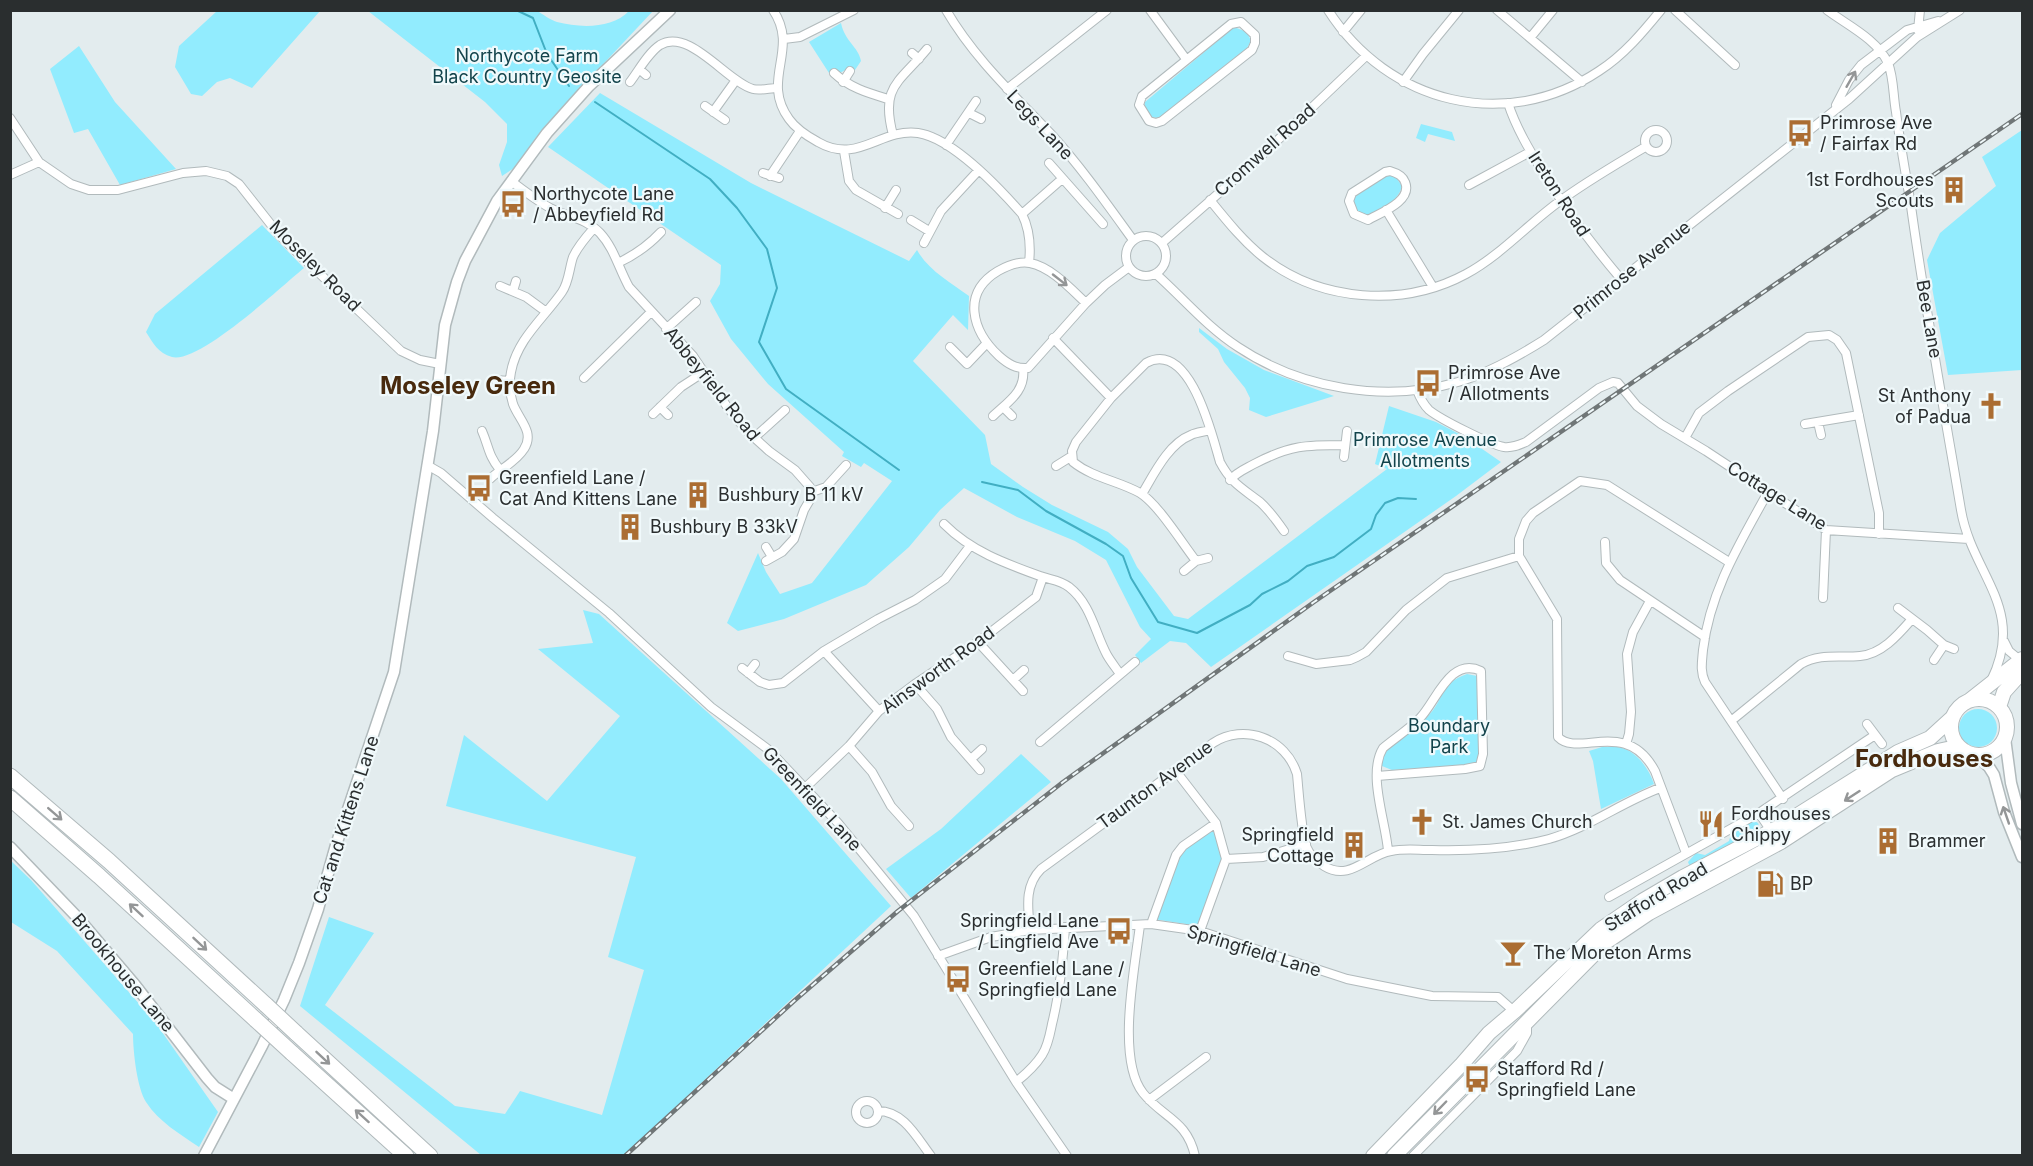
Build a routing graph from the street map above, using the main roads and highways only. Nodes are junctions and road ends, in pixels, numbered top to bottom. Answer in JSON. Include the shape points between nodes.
{"nodes":[{"id":1,"x":2022,"y":664,"type":"edge"},
{"id":2,"x":1970,"y":700,"type":"junction"},
{"id":3,"x":1999,"y":707,"type":"junction"},
{"id":4,"x":1953,"y":717,"type":"junction"},
{"id":5,"x":1968,"y":752,"type":"junction"},
{"id":6,"x":10,"y":776,"type":"edge"},
{"id":7,"x":10,"y":798,"type":"edge"},
{"id":8,"x":1810,"y":824,"type":"junction"},
{"id":9,"x":1771,"y":831,"type":"junction"},
{"id":10,"x":1579,"y":968,"type":"junction"},
{"id":11,"x":1515,"y":1011,"type":"junction"},
{"id":12,"x":1527,"y":1022,"type":"junction"},
{"id":13,"x":1462,"y":1064,"type":"junction"},
{"id":14,"x":349,"y":1083,"type":"junction"},
{"id":15,"x":406,"y":1155,"type":"edge"},
{"id":16,"x":430,"y":1155,"type":"edge"},
{"id":17,"x":439,"y":1155,"type":"edge"},
{"id":18,"x":1373,"y":1155,"type":"edge"},
{"id":19,"x":1394,"y":1155,"type":"edge"}],
"edges":[{"from":1,"to":2,"type":"highway","via":[[1989,683]]},
{"from":1,"to":3,"type":"highway"},
{"from":2,"to":3,"type":"highway","via":[[1986,699]]},
{"from":2,"to":4,"type":"highway"},
{"from":3,"to":5,"type":"highway","via":[[2006,718],[2005,738],[1995,750],[1981,755]]},
{"from":4,"to":5,"type":"highway","via":[[1952,734]]},
{"from":4,"to":9,"type":"highway","name":"Stafford Road","via":[[1930,738],[1898,752]]},
{"from":5,"to":8,"type":"highway","name":"Stafford Road","one_way":true,"via":[[1938,751],[1892,770]]},
{"from":6,"to":14,"type":"highway","one_way":true,"bridge":true,"via":[[109,861]]},
{"from":15,"to":7,"type":"highway","one_way":true,"bridge":true},
{"from":8,"to":9,"type":"highway","via":[[1799,824],[1776,836]]},
{"from":8,"to":10,"type":"highway","name":"Stafford Road","via":[[1649,913],[1606,942]]},
{"from":9,"to":11,"type":"highway","name":"Stafford Road","via":[[1673,883],[1601,929]]},
{"from":10,"to":11,"type":"highway","via":[[1565,974],[1530,1009]]},
{"from":10,"to":12,"type":"highway","name":"Stafford Road"},
{"from":11,"to":13,"type":"highway","name":"Stafford Road"},
{"from":12,"to":13,"type":"highway","via":[[1511,1024],[1479,1054]]},
{"from":12,"to":19,"type":"highway","name":"Stafford Road","one_way":true},
{"from":13,"to":18,"type":"highway","name":"Stafford Road"},
{"from":14,"to":16,"type":"highway"},
{"from":14,"to":17,"type":"highway"}]}
